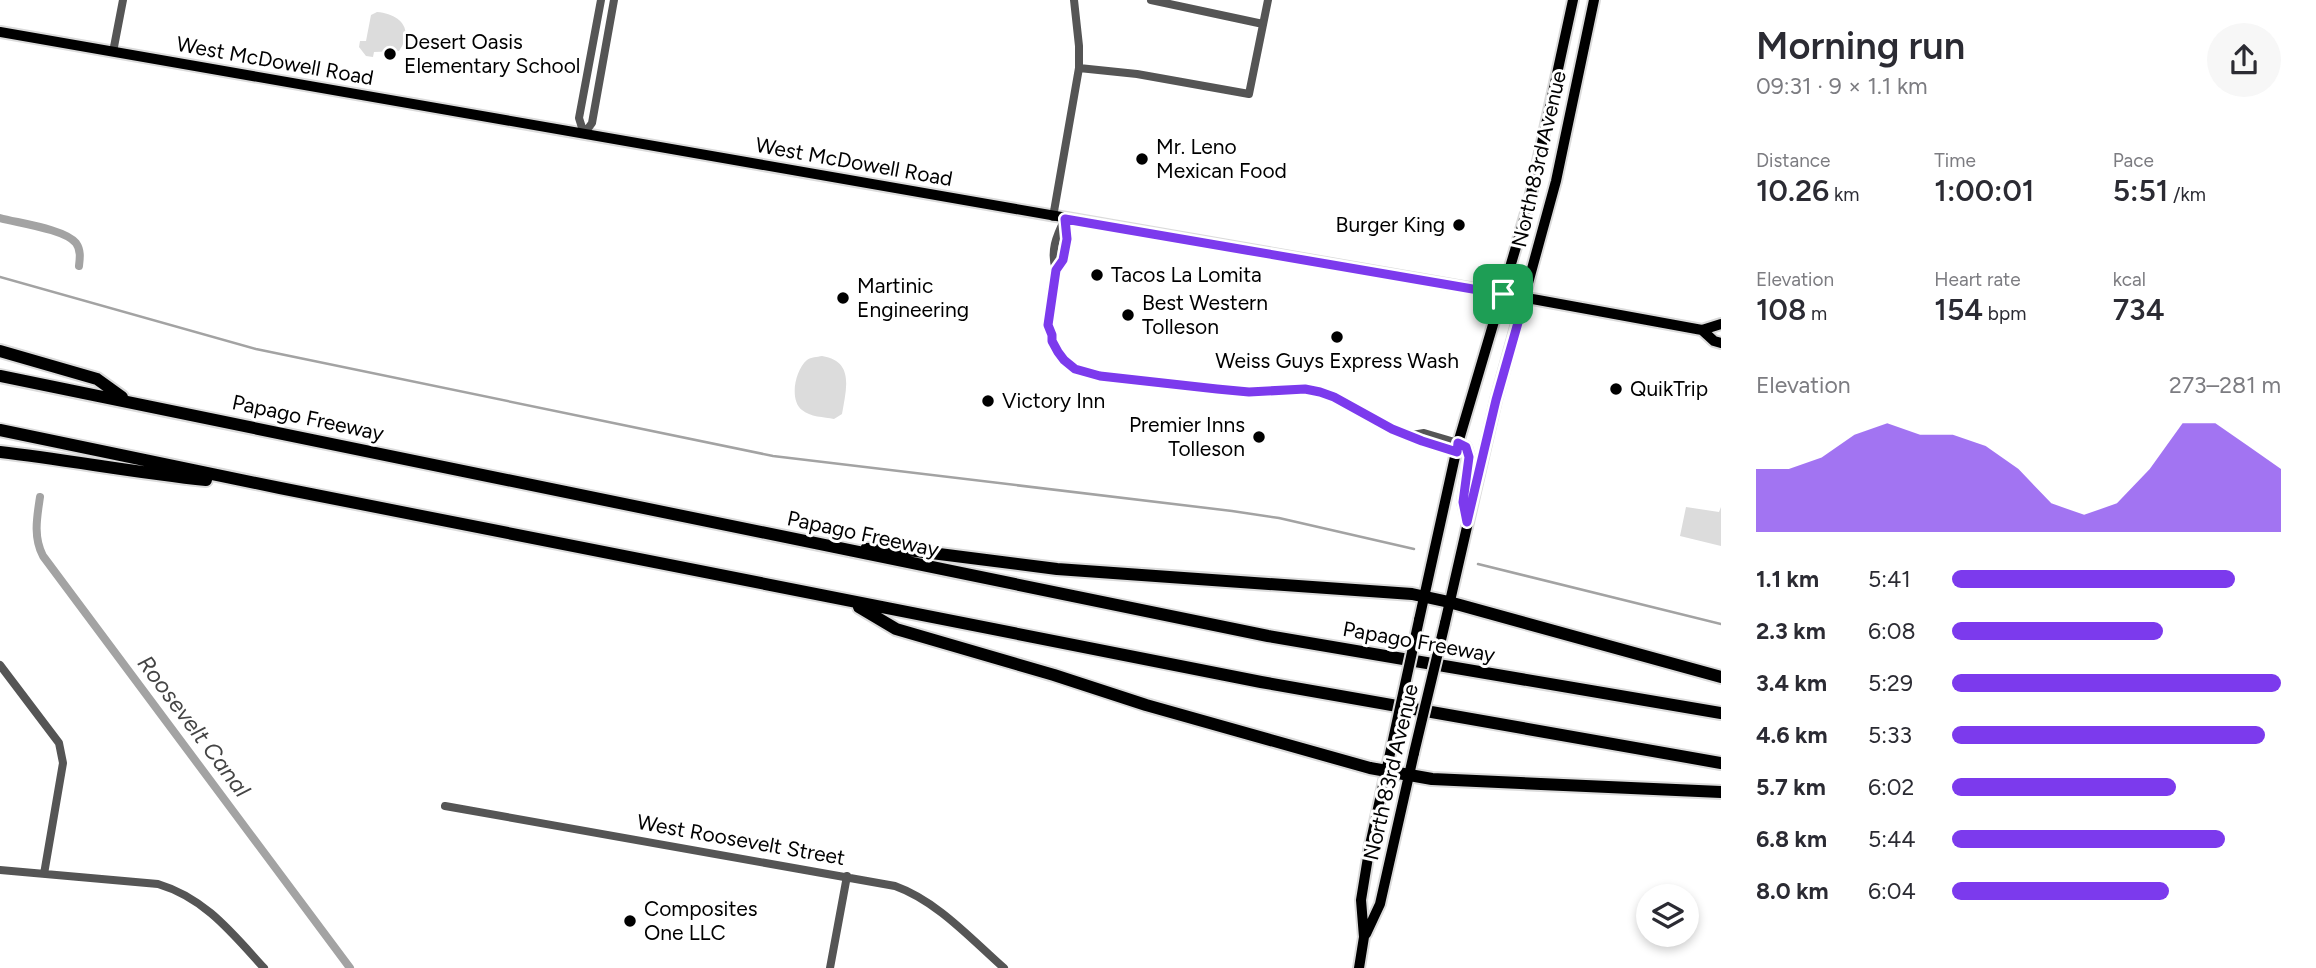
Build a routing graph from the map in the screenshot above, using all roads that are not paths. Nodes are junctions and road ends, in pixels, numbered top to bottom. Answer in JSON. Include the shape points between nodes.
{"nodes":[{"id":1,"x":123,"y":0,"type":"edge"},
{"id":2,"x":601,"y":0,"type":"edge"},
{"id":3,"x":614,"y":0,"type":"edge"},
{"id":4,"x":1074,"y":0,"type":"edge"},
{"id":5,"x":1151,"y":0,"type":"edge"},
{"id":6,"x":1268,"y":0,"type":"edge"},
{"id":7,"x":1573,"y":0,"type":"edge"},
{"id":8,"x":1592,"y":0,"type":"edge"},
{"id":9,"x":1263,"y":24,"type":"junction"},
{"id":10,"x":0,"y":32,"type":"edge"},
{"id":11,"x":113,"y":52,"type":"junction"},
{"id":12,"x":1079,"y":68,"type":"junction"},
{"id":13,"x":584,"y":134,"type":"junction"},
{"id":14,"x":1059,"y":218,"type":"junction"},
{"id":15,"x":1503,"y":294,"type":"junction"},
{"id":16,"x":1525,"y":298,"type":"junction"},
{"id":17,"x":1721,"y":324,"type":"edge"},
{"id":18,"x":1702,"y":330,"type":"junction"},
{"id":19,"x":1721,"y":343,"type":"edge"},
{"id":20,"x":0,"y":351,"type":"edge"},
{"id":21,"x":0,"y":376,"type":"edge"},
{"id":22,"x":128,"y":401,"type":"junction"},
{"id":23,"x":0,"y":430,"type":"edge"},
{"id":24,"x":1457,"y":447,"type":"junction"},
{"id":25,"x":0,"y":452,"type":"edge"},
{"id":26,"x":280,"y":488,"type":"junction"},
{"id":27,"x":1467,"y":522,"type":"junction"},
{"id":28,"x":848,"y":550,"type":"junction"},
{"id":29,"x":1424,"y":597,"type":"junction"},
{"id":30,"x":850,"y":601,"type":"junction"},
{"id":31,"x":1449,"y":602,"type":"junction"},
{"id":32,"x":0,"y":665,"type":"edge"},
{"id":33,"x":1721,"y":677,"type":"edge"},
{"id":34,"x":1721,"y":713,"type":"edge"},
{"id":35,"x":1721,"y":764,"type":"edge"},
{"id":36,"x":1385,"y":772,"type":"junction"},
{"id":37,"x":1408,"y":776,"type":"junction"},
{"id":38,"x":1721,"y":792,"type":"edge"},
{"id":39,"x":445,"y":806,"type":"dead end"},
{"id":40,"x":0,"y":870,"type":"edge"},
{"id":41,"x":44,"y":874,"type":"junction"},
{"id":42,"x":847,"y":876,"type":"junction"},
{"id":43,"x":1364,"y":937,"type":"junction"},
{"id":44,"x":264,"y":968,"type":"edge"},
{"id":45,"x":830,"y":968,"type":"edge"},
{"id":46,"x":1004,"y":968,"type":"edge"},
{"id":47,"x":1359,"y":968,"type":"edge"}],
"edges":[{"from":1,"to":11,"type":"street"},
{"from":2,"to":13,"type":"street","via":[[579,118]]},
{"from":3,"to":13,"type":"street","via":[[592,123]]},
{"from":4,"to":12,"type":"street"},
{"from":5,"to":9,"type":"street"},
{"from":6,"to":9,"type":"street"},
{"from":7,"to":15,"type":"main road","name":"North 83rd Avenue","via":[[1529,203]]},
{"from":8,"to":16,"type":"main road","name":"North 83rd Avenue","via":[[1564,148]]},
{"from":9,"to":12,"type":"street","via":[[1249,94]]},
{"from":10,"to":11,"type":"main road","name":"West McDowell Road"},
{"from":11,"to":13,"type":"main road","name":"West McDowell Road"},
{"from":12,"to":14,"type":"street"},
{"from":13,"to":14,"type":"main road","name":"West McDowell Road"},
{"from":14,"to":15,"type":"main road","name":"West McDowell Road"},
{"from":14,"to":24,"type":"street","via":[[1067,239],[1056,270],[1048,325],[1052,341],[1075,369],[1100,376],[1235,391],[1320,392],[1380,424],[1412,435],[1424,433]]},
{"from":15,"to":16,"type":"main road","name":"West McDowell Road"},
{"from":15,"to":24,"type":"main road","name":"North 83rd Avenue"},
{"from":16,"to":18,"type":"main road","name":"West McDowell Road"},
{"from":16,"to":27,"type":"main road","name":"North 83rd Avenue"},
{"from":17,"to":18,"type":"main road","name":"West McDowell Road"},
{"from":18,"to":19,"type":"main road","name":"West McDowell Road"},
{"from":20,"to":22,"type":"highway","via":[[97,379]]},
{"from":21,"to":22,"type":"highway","name":"Papago Freeway"},
{"from":22,"to":28,"type":"highway","name":"Papago Freeway"},
{"from":23,"to":26,"type":"highway"},
{"from":24,"to":27,"type":"main road","via":[[1466,447],[1469,457],[1463,502]]},
{"from":24,"to":29,"type":"main road","name":"North 83rd Avenue"},
{"from":25,"to":26,"type":"highway"},
{"from":26,"to":30,"type":"highway"},
{"from":27,"to":31,"type":"main road","name":"North 83rd Avenue"},
{"from":28,"to":29,"type":"highway","via":[[892,548],[1057,569]]},
{"from":28,"to":34,"type":"highway","name":"Papago Freeway","via":[[1268,636]]},
{"from":29,"to":31,"type":"highway"},
{"from":29,"to":36,"type":"main road","name":"North 83rd Avenue","bridge":true},
{"from":30,"to":35,"type":"highway","via":[[1261,682]]},
{"from":30,"to":36,"type":"highway","via":[[896,629]]},
{"from":31,"to":33,"type":"highway"},
{"from":31,"to":37,"type":"main road","name":"North 83rd Avenue","bridge":true},
{"from":32,"to":41,"type":"street","via":[[59,743],[61,752]]},
{"from":36,"to":37,"type":"highway"},
{"from":36,"to":43,"type":"main road","name":"North 83rd Avenue","via":[[1362,900]]},
{"from":37,"to":38,"type":"highway"},
{"from":37,"to":43,"type":"main road","name":"North 83rd Avenue","via":[[1380,904]]},
{"from":39,"to":42,"type":"street","name":"West Roosevelt Street"},
{"from":40,"to":41,"type":"street"},
{"from":41,"to":44,"type":"street","via":[[179,890],[199,902]]},
{"from":42,"to":45,"type":"street"},
{"from":42,"to":46,"type":"street","name":"West Roosevelt Street","via":[[895,886],[920,897]]},
{"from":43,"to":47,"type":"main road","name":"North 83rd Avenue"}]}
